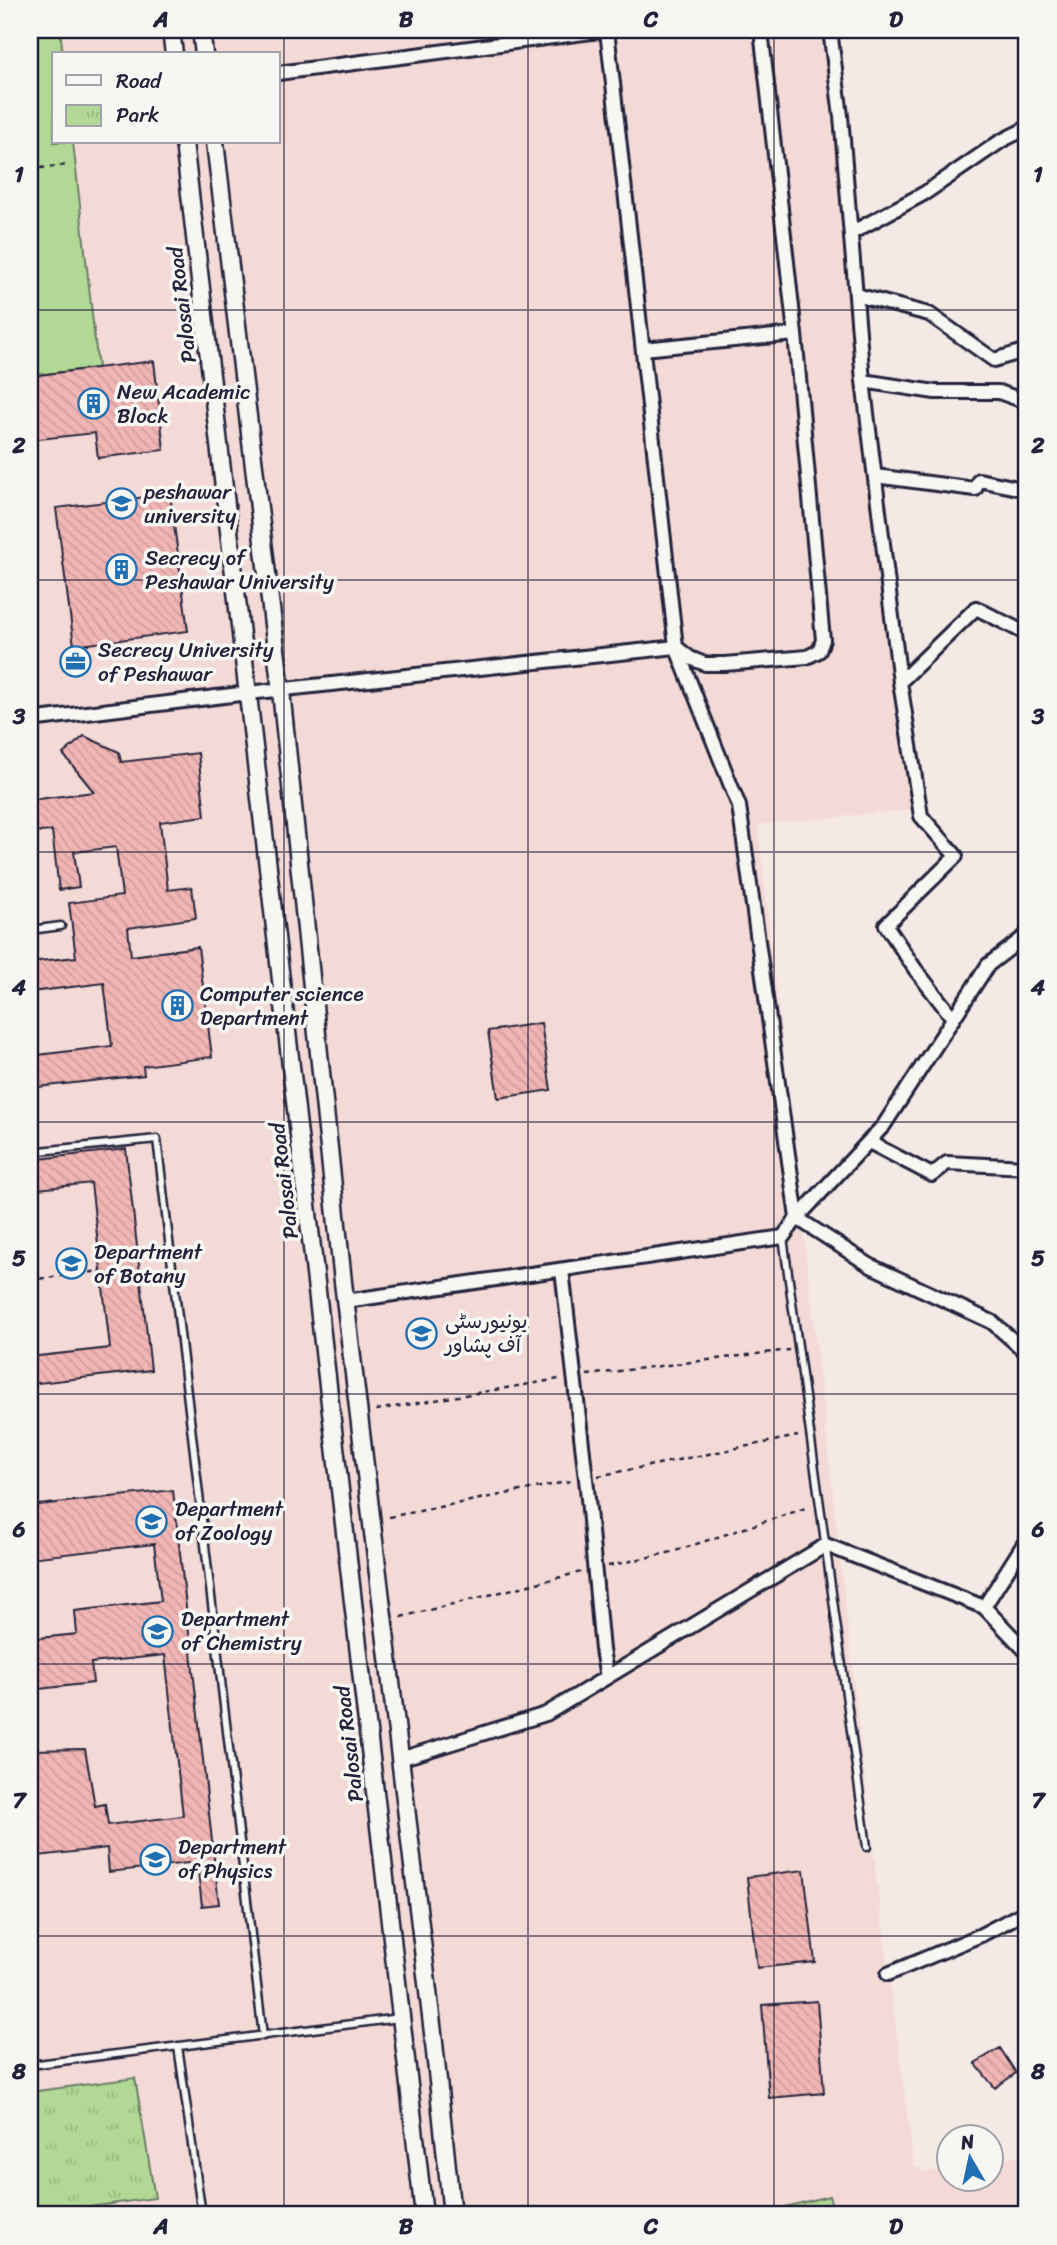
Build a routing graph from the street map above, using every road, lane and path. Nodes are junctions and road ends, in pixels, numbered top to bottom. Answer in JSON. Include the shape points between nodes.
{"nodes":[{"id":1,"x":171,"y":30,"type":"edge"},
{"id":2,"x":201,"y":30,"type":"edge"},
{"id":3,"x":607,"y":30,"type":"edge"},
{"id":4,"x":761,"y":30,"type":"edge"},
{"id":5,"x":830,"y":30,"type":"edge"},
{"id":6,"x":174,"y":52,"type":"edge"},
{"id":7,"x":204,"y":52,"type":"edge"},
{"id":8,"x":280,"y":73,"type":"edge"},
{"id":9,"x":1027,"y":128,"type":"edge"},
{"id":10,"x":184,"y":144,"type":"edge"},
{"id":11,"x":215,"y":144,"type":"edge"},
{"id":12,"x":67,"y":165,"type":"dead end"},
{"id":13,"x":30,"y":169,"type":"edge"},
{"id":14,"x":851,"y":233,"type":"junction"},
{"id":15,"x":856,"y":295,"type":"junction"},
{"id":16,"x":795,"y":334,"type":"junction"},
{"id":17,"x":643,"y":349,"type":"junction"},
{"id":18,"x":1027,"y":350,"type":"edge"},
{"id":19,"x":863,"y":381,"type":"junction"},
{"id":20,"x":1027,"y":402,"type":"edge"},
{"id":21,"x":875,"y":476,"type":"junction"},
{"id":22,"x":1027,"y":490,"type":"edge"},
{"id":23,"x":1027,"y":634,"type":"edge"},
{"id":24,"x":676,"y":647,"type":"junction"},
{"id":25,"x":900,"y":682,"type":"junction"},
{"id":26,"x":281,"y":691,"type":"junction"},
{"id":27,"x":248,"y":693,"type":"junction"},
{"id":28,"x":30,"y":720,"type":"edge"},
{"id":29,"x":61,"y":926,"type":"dead end"},
{"id":30,"x":30,"y":930,"type":"edge"},
{"id":31,"x":1027,"y":935,"type":"edge"},
{"id":32,"x":953,"y":1018,"type":"junction"},
{"id":33,"x":869,"y":1142,"type":"junction"},
{"id":34,"x":30,"y":1152,"type":"edge"},
{"id":35,"x":1027,"y":1167,"type":"edge"},
{"id":36,"x":797,"y":1218,"type":"junction"},
{"id":37,"x":783,"y":1237,"type":"junction"},
{"id":38,"x":101,"y":1270,"type":"dead end"},
{"id":39,"x":562,"y":1270,"type":"junction"},
{"id":40,"x":30,"y":1280,"type":"edge"},
{"id":41,"x":346,"y":1301,"type":"junction"},
{"id":42,"x":318,"y":1302,"type":"junction"},
{"id":43,"x":1027,"y":1353,"type":"edge"},
{"id":44,"x":1027,"y":1539,"type":"edge"},
{"id":45,"x":826,"y":1545,"type":"junction"},
{"id":46,"x":984,"y":1607,"type":"junction"},
{"id":47,"x":1027,"y":1653,"type":"edge"},
{"id":48,"x":388,"y":1657,"type":"junction"},
{"id":49,"x":360,"y":1658,"type":"junction"},
{"id":50,"x":607,"y":1677,"type":"junction"},
{"id":51,"x":400,"y":1759,"type":"junction"},
{"id":52,"x":867,"y":1847,"type":"dead end"},
{"id":53,"x":1027,"y":1911,"type":"edge"},
{"id":54,"x":888,"y":1974,"type":"dead end"},
{"id":55,"x":402,"y":2018,"type":"junction"},
{"id":56,"x":263,"y":2036,"type":"junction"},
{"id":57,"x":178,"y":2046,"type":"junction"},
{"id":58,"x":30,"y":2065,"type":"edge"},
{"id":59,"x":202,"y":2215,"type":"edge"},
{"id":60,"x":424,"y":2215,"type":"edge"},
{"id":61,"x":452,"y":2215,"type":"edge"}],
"edges":[{"from":1,"to":6,"type":"street"},
{"from":2,"to":7,"type":"street"},
{"from":3,"to":8,"type":"street"},
{"from":3,"to":17,"type":"street"},
{"from":4,"to":16,"type":"street"},
{"from":5,"to":14,"type":"street"},
{"from":9,"to":14,"type":"street","via":[[925,193]]},
{"from":10,"to":27,"type":"street","name":"Palosai Road"},
{"from":11,"to":26,"type":"street"},
{"from":12,"to":13,"type":"path"},
{"from":14,"to":15,"type":"street"},
{"from":15,"to":18,"type":"street","via":[[929,314],[994,360]]},
{"from":15,"to":19,"type":"street"},
{"from":16,"to":17,"type":"street"},
{"from":16,"to":24,"type":"street","via":[[823,640],[819,651],[807,657],[705,664]]},
{"from":17,"to":24,"type":"street"},
{"from":19,"to":20,"type":"street","via":[[935,392],[999,392]]},
{"from":19,"to":21,"type":"street"},
{"from":21,"to":22,"type":"street","via":[[975,489],[979,480]]},
{"from":21,"to":25,"type":"street"},
{"from":23,"to":25,"type":"street","via":[[976,608]]},
{"from":24,"to":26,"type":"street"},
{"from":24,"to":36,"type":"street","via":[[739,806]]},
{"from":25,"to":32,"type":"street","via":[[921,816],[956,856],[886,925]]},
{"from":26,"to":27,"type":"street"},
{"from":26,"to":41,"type":"street"},
{"from":27,"to":28,"type":"street"},
{"from":27,"to":42,"type":"street","name":"Palosai Road"},
{"from":29,"to":30,"type":"lane"},
{"from":31,"to":32,"type":"street","via":[[988,965]]},
{"from":32,"to":33,"type":"street"},
{"from":33,"to":35,"type":"street","via":[[932,1175],[947,1163]]},
{"from":33,"to":36,"type":"street"},
{"from":34,"to":56,"type":"lane","via":[[157,1139]]},
{"from":36,"to":37,"type":"street"},
{"from":36,"to":43,"type":"street","via":[[872,1266],[992,1322]]},
{"from":37,"to":39,"type":"street"},
{"from":37,"to":45,"type":"lane"},
{"from":38,"to":40,"type":"path"},
{"from":39,"to":41,"type":"street"},
{"from":39,"to":50,"type":"street"},
{"from":41,"to":42,"type":"street"},
{"from":41,"to":48,"type":"street"},
{"from":42,"to":49,"type":"street","name":"Palosai Road"},
{"from":44,"to":46,"type":"street"},
{"from":45,"to":46,"type":"street"},
{"from":45,"to":50,"type":"street"},
{"from":45,"to":52,"type":"lane"},
{"from":46,"to":47,"type":"street"},
{"from":48,"to":49,"type":"street"},
{"from":48,"to":51,"type":"street"},
{"from":49,"to":55,"type":"street","name":"Palosai Road"},
{"from":50,"to":51,"type":"street","via":[[546,1714]]},
{"from":51,"to":61,"type":"street"},
{"from":53,"to":54,"type":"street"},
{"from":55,"to":56,"type":"lane"},
{"from":55,"to":60,"type":"street","name":"Palosai Road"},
{"from":56,"to":57,"type":"lane"},
{"from":57,"to":58,"type":"lane"},
{"from":57,"to":59,"type":"lane"}]}
